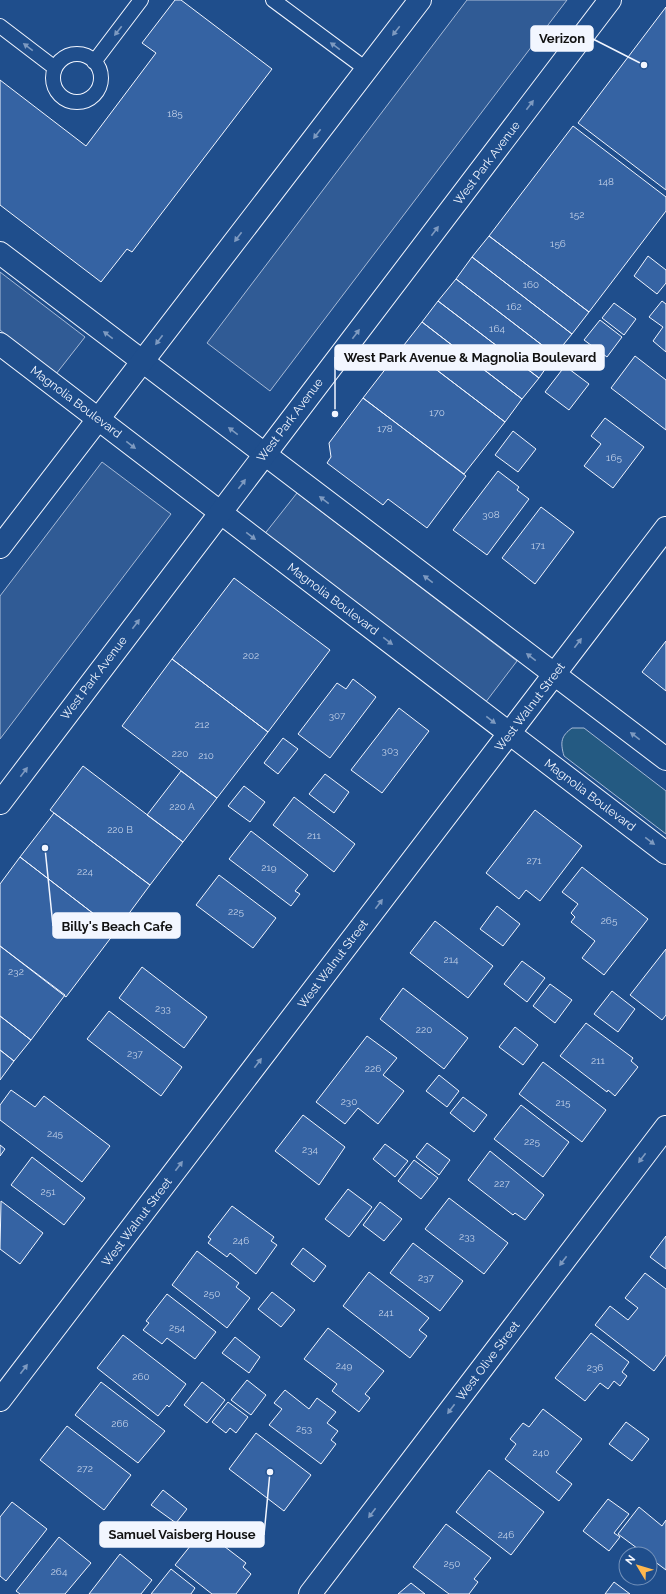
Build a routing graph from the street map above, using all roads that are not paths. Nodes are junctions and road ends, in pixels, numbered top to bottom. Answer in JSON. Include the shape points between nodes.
{"nodes":[{"id":1,"x":141,"y":0,"type":"edge"},
{"id":2,"x":272,"y":0,"type":"edge"},
{"id":3,"x":420,"y":0,"type":"edge"},
{"id":4,"x":610,"y":0,"type":"edge"},
{"id":5,"x":0,"y":26,"type":"edge"},
{"id":6,"x":94,"y":62,"type":"junction"},
{"id":7,"x":55,"y":68,"type":"junction"},
{"id":8,"x":366,"y":69,"type":"junction"},
{"id":9,"x":0,"y":253,"type":"edge"},
{"id":10,"x":0,"y":344,"type":"edge"},
{"id":11,"x":142,"y":362,"type":"junction"},
{"id":12,"x":98,"y":419,"type":"junction"},
{"id":13,"x":264,"y":455,"type":"junction"},
{"id":14,"x":220,"y":513,"type":"junction"},
{"id":15,"x":666,"y":528,"type":"edge"},
{"id":16,"x":0,"y":547,"type":"edge"},
{"id":17,"x":554,"y":674,"type":"junction"},
{"id":18,"x":509,"y":734,"type":"junction"},
{"id":19,"x":666,"y":759,"type":"edge"},
{"id":20,"x":0,"y":803,"type":"edge"},
{"id":21,"x":666,"y":853,"type":"edge"},
{"id":22,"x":666,"y":1127,"type":"edge"},
{"id":23,"x":0,"y":1400,"type":"edge"},
{"id":24,"x":310,"y":1594,"type":"edge"}],
"edges":[{"from":1,"to":6,"type":"lane","one_way":true},
{"from":8,"to":2,"type":"lane","one_way":true},
{"from":3,"to":8,"type":"main road","one_way":true},
{"from":13,"to":4,"type":"main road","name":"West Park Avenue","one_way":true},
{"from":7,"to":5,"type":"lane","one_way":true},
{"from":6,"to":7,"type":"lane","via":[[88,57],[73,55],[66,57]]},
{"from":6,"to":7,"type":"lane","via":[[100,72],[100,84],[96,92],[84,101],[67,100],[56,90],[53,83]]},
{"from":8,"to":11,"type":"main road","one_way":true},
{"from":11,"to":9,"type":"main road","one_way":true},
{"from":10,"to":12,"type":"main road","name":"Magnolia Boulevard"},
{"from":11,"to":12,"type":"main road"},
{"from":13,"to":11,"type":"main road","one_way":true},
{"from":12,"to":14,"type":"main road","name":"Magnolia Boulevard","one_way":true},
{"from":12,"to":16,"type":"main road"},
{"from":14,"to":13,"type":"main road","name":"West Park Avenue","one_way":true},
{"from":17,"to":13,"type":"main road","one_way":true},
{"from":14,"to":18,"type":"main road","name":"Magnolia Boulevard","one_way":true},
{"from":20,"to":14,"type":"main road","name":"West Park Avenue","one_way":true},
{"from":17,"to":15,"type":"main road","name":"West Walnut Street","one_way":true},
{"from":17,"to":18,"type":"main road","name":"West Walnut Street"},
{"from":19,"to":17,"type":"main road","one_way":true},
{"from":18,"to":21,"type":"main road","name":"Magnolia Boulevard","one_way":true},
{"from":23,"to":18,"type":"main road","name":"West Walnut Street","one_way":true},
{"from":22,"to":24,"type":"main road","name":"West Olive Street","one_way":true}]}
